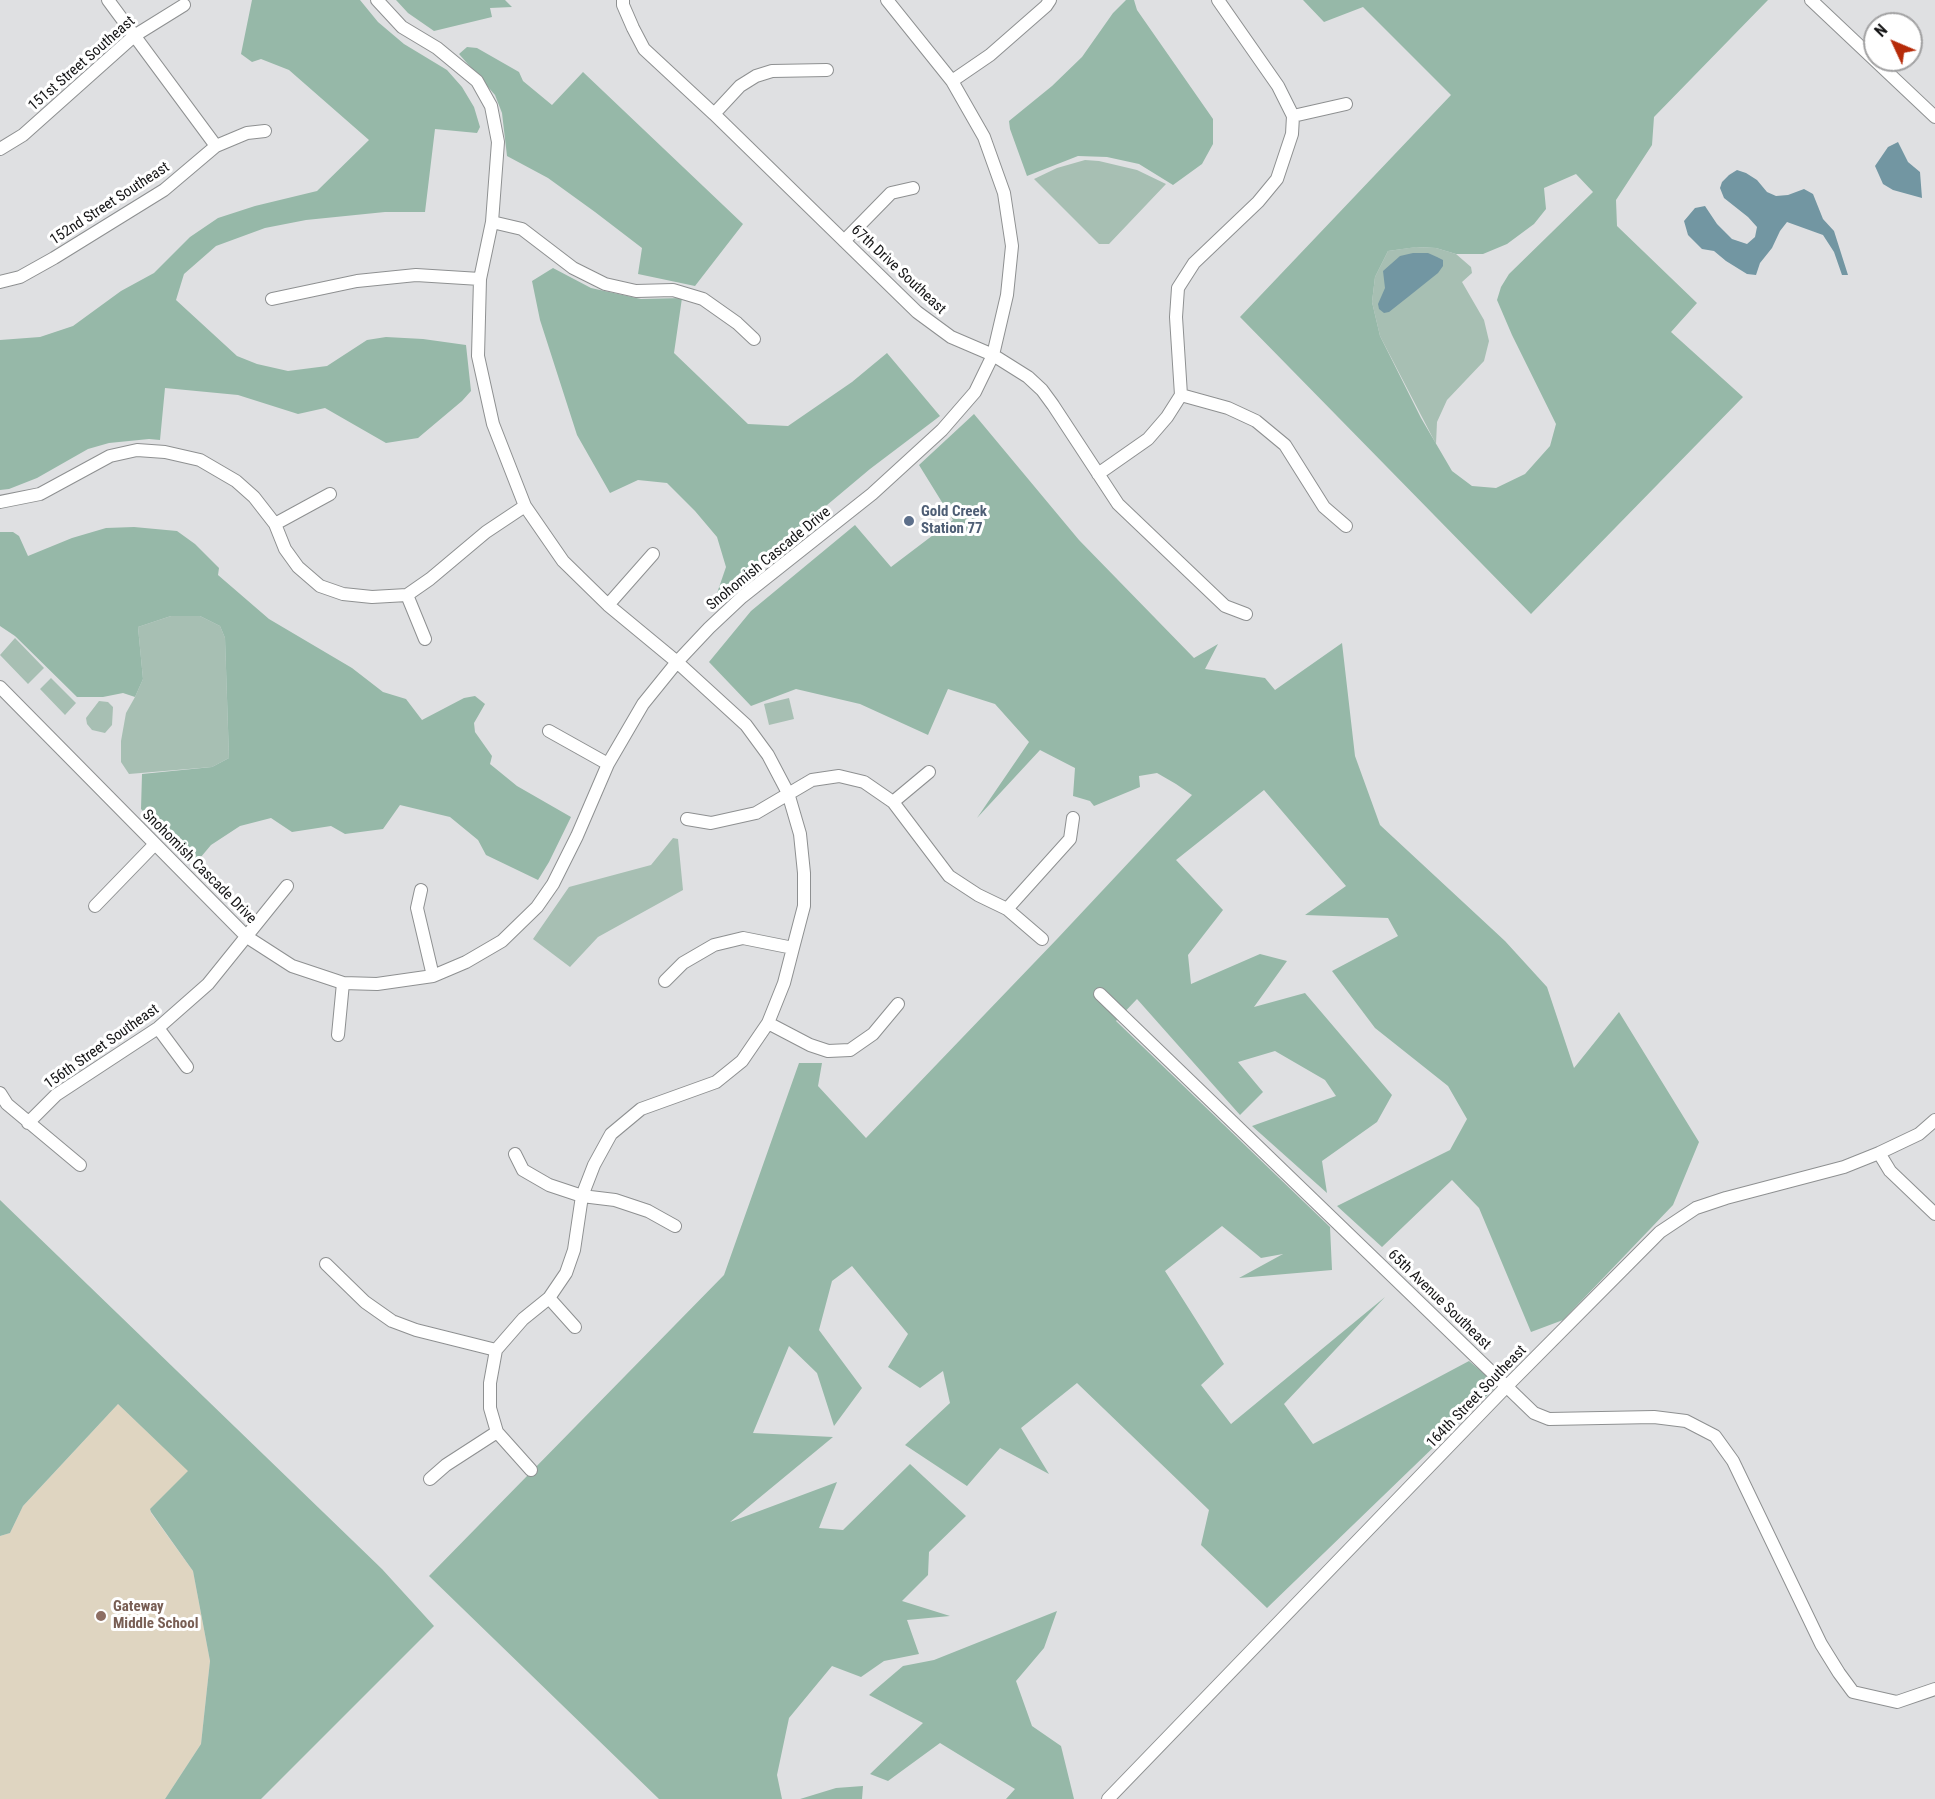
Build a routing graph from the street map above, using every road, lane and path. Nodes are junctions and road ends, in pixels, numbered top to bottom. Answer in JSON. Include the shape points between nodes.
{"nodes":[{"id":1,"x":108,"y":0,"type":"edge"},
{"id":2,"x":377,"y":0,"type":"edge"},
{"id":3,"x":623,"y":0,"type":"edge"},
{"id":4,"x":887,"y":0,"type":"edge"},
{"id":5,"x":1050,"y":0,"type":"edge"},
{"id":6,"x":1218,"y":0,"type":"edge"},
{"id":7,"x":1811,"y":0,"type":"edge"},
{"id":8,"x":184,"y":5,"type":"dead end"},
{"id":9,"x":134,"y":36,"type":"junction"},
{"id":10,"x":827,"y":70,"type":"dead end"},
{"id":11,"x":952,"y":81,"type":"junction"},
{"id":12,"x":1346,"y":104,"type":"dead end"},
{"id":13,"x":714,"y":114,"type":"junction"},
{"id":14,"x":1293,"y":116,"type":"junction"},
{"id":15,"x":1935,"y":117,"type":"edge"},
{"id":16,"x":266,"y":131,"type":"dead end"},
{"id":17,"x":216,"y":146,"type":"junction"},
{"id":18,"x":0,"y":149,"type":"edge"},
{"id":19,"x":913,"y":188,"type":"dead end"},
{"id":20,"x":492,"y":222,"type":"junction"},
{"id":21,"x":844,"y":241,"type":"junction"},
{"id":22,"x":480,"y":279,"type":"junction"},
{"id":23,"x":0,"y":282,"type":"edge"},
{"id":24,"x":272,"y":300,"type":"dead end"},
{"id":25,"x":754,"y":339,"type":"dead end"},
{"id":26,"x":993,"y":355,"type":"junction"},
{"id":27,"x":1181,"y":395,"type":"junction"},
{"id":28,"x":1098,"y":474,"type":"junction"},
{"id":29,"x":330,"y":494,"type":"dead end"},
{"id":30,"x":0,"y":502,"type":"edge"},
{"id":31,"x":525,"y":506,"type":"junction"},
{"id":32,"x":275,"y":524,"type":"junction"},
{"id":33,"x":1346,"y":526,"type":"dead end"},
{"id":34,"x":653,"y":555,"type":"dead end"},
{"id":35,"x":407,"y":595,"type":"junction"},
{"id":36,"x":608,"y":605,"type":"junction"},
{"id":37,"x":1246,"y":614,"type":"dead end"},
{"id":38,"x":424,"y":639,"type":"dead end"},
{"id":39,"x":677,"y":662,"type":"junction"},
{"id":40,"x":0,"y":687,"type":"edge"},
{"id":41,"x":549,"y":731,"type":"dead end"},
{"id":42,"x":608,"y":764,"type":"junction"},
{"id":43,"x":929,"y":772,"type":"dead end"},
{"id":44,"x":788,"y":793,"type":"junction"},
{"id":45,"x":893,"y":802,"type":"junction"},
{"id":46,"x":1073,"y":818,"type":"dead end"},
{"id":47,"x":687,"y":819,"type":"dead end"},
{"id":48,"x":155,"y":844,"type":"junction"},
{"id":49,"x":286,"y":886,"type":"dead end"},
{"id":50,"x":421,"y":890,"type":"dead end"},
{"id":51,"x":95,"y":906,"type":"dead end"},
{"id":52,"x":1006,"y":909,"type":"junction"},
{"id":53,"x":246,"y":937,"type":"junction"},
{"id":54,"x":1042,"y":939,"type":"dead end"},
{"id":55,"x":793,"y":948,"type":"junction"},
{"id":56,"x":433,"y":976,"type":"junction"},
{"id":57,"x":665,"y":981,"type":"dead end"},
{"id":58,"x":343,"y":983,"type":"junction"},
{"id":59,"x":1100,"y":994,"type":"dead end"},
{"id":60,"x":898,"y":1004,"type":"dead end"},
{"id":61,"x":768,"y":1023,"type":"junction"},
{"id":62,"x":158,"y":1028,"type":"junction"},
{"id":63,"x":338,"y":1035,"type":"dead end"},
{"id":64,"x":188,"y":1067,"type":"dead end"},
{"id":65,"x":0,"y":1093,"type":"edge"},
{"id":66,"x":1935,"y":1120,"type":"edge"},
{"id":67,"x":28,"y":1123,"type":"junction"},
{"id":68,"x":1879,"y":1153,"type":"junction"},
{"id":69,"x":515,"y":1154,"type":"dead end"},
{"id":70,"x":80,"y":1165,"type":"dead end"},
{"id":71,"x":582,"y":1196,"type":"junction"},
{"id":72,"x":1935,"y":1214,"type":"edge"},
{"id":73,"x":675,"y":1226,"type":"dead end"},
{"id":74,"x":326,"y":1264,"type":"dead end"},
{"id":75,"x":549,"y":1298,"type":"junction"},
{"id":76,"x":575,"y":1327,"type":"dead end"},
{"id":77,"x":496,"y":1350,"type":"junction"},
{"id":78,"x":1507,"y":1386,"type":"junction"},
{"id":79,"x":497,"y":1432,"type":"junction"},
{"id":80,"x":531,"y":1470,"type":"dead end"},
{"id":81,"x":429,"y":1479,"type":"dead end"},
{"id":82,"x":1935,"y":1689,"type":"edge"},
{"id":83,"x":1108,"y":1799,"type":"edge"}],
"edges":[{"from":1,"to":9,"type":"street"},
{"from":2,"to":20,"type":"street","via":[[402,27],[437,48],[477,81],[491,106],[498,142]]},
{"from":3,"to":13,"type":"street","name":"67th Drive Southeast","via":[[644,49]]},
{"from":4,"to":11,"type":"street","name":"Snohomish Cascade Drive"},
{"from":5,"to":11,"type":"street","via":[[990,55]]},
{"from":6,"to":14,"type":"street","via":[[1278,86]]},
{"from":7,"to":15,"type":"street"},
{"from":8,"to":9,"type":"street","name":"151st Street Southeast"},
{"from":9,"to":17,"type":"street"},
{"from":9,"to":18,"type":"street","name":"151st Street Southeast","via":[[23,135]]},
{"from":10,"to":13,"type":"street","via":[[772,71],[756,76],[740,86]]},
{"from":11,"to":26,"type":"street","name":"Snohomish Cascade Drive","via":[[984,137],[1004,193],[1012,246],[1007,295]]},
{"from":12,"to":14,"type":"street"},
{"from":13,"to":21,"type":"street","name":"67th Drive Southeast"},
{"from":14,"to":27,"type":"street","via":[[1292,134],[1277,179],[1194,263],[1178,288]]},
{"from":16,"to":17,"type":"street","name":"152nd Street Southeast","via":[[247,133]]},
{"from":17,"to":23,"type":"street","name":"152nd Street Southeast","via":[[164,190],[29,272]]},
{"from":19,"to":21,"type":"street","via":[[891,193]]},
{"from":20,"to":22,"type":"street"},
{"from":20,"to":25,"type":"street","via":[[522,229],[573,268],[605,284],[636,291],[673,290],[703,299]]},
{"from":21,"to":26,"type":"street","name":"67th Drive Southeast","via":[[925,318],[951,337]]},
{"from":22,"to":24,"type":"street","via":[[416,275],[369,279]]},
{"from":22,"to":31,"type":"street","via":[[478,356],[493,424]]},
{"from":26,"to":28,"type":"street","name":"67th Drive Southeast","via":[[1042,390]]},
{"from":26,"to":39,"type":"street","name":"Snohomish Cascade Drive","via":[[975,392],[942,430],[863,502],[742,597]]},
{"from":27,"to":28,"type":"street","via":[[1148,440]]},
{"from":27,"to":33,"type":"street","via":[[1256,421],[1285,445],[1324,507]]},
{"from":28,"to":37,"type":"street","name":"67th Drive Southeast","via":[[1118,504],[1225,606]]},
{"from":29,"to":32,"type":"street"},
{"from":30,"to":32,"type":"street","via":[[40,494],[110,456],[137,450],[165,452],[200,460],[236,481]]},
{"from":31,"to":35,"type":"street"},
{"from":31,"to":36,"type":"street","via":[[563,561]]},
{"from":32,"to":35,"type":"street","via":[[298,567],[320,586],[343,594]]},
{"from":34,"to":36,"type":"street"},
{"from":35,"to":38,"type":"street"},
{"from":36,"to":39,"type":"street"},
{"from":39,"to":42,"type":"street","name":"Snohomish Cascade Drive","via":[[644,704]]},
{"from":39,"to":44,"type":"street","via":[[746,724]]},
{"from":40,"to":48,"type":"street","name":"Snohomish Cascade Drive"},
{"from":41,"to":42,"type":"street"},
{"from":42,"to":56,"type":"street","name":"Snohomish Cascade Drive","via":[[566,860],[537,907],[502,941]]},
{"from":43,"to":45,"type":"street"},
{"from":44,"to":45,"type":"street","via":[[812,780],[839,776],[864,782]]},
{"from":44,"to":47,"type":"street","via":[[756,813],[711,823]]},
{"from":44,"to":55,"type":"street","via":[[800,834],[804,873],[804,906]]},
{"from":45,"to":52,"type":"street","via":[[949,876]]},
{"from":46,"to":52,"type":"street","via":[[1070,839]]},
{"from":48,"to":51,"type":"street"},
{"from":48,"to":53,"type":"street","name":"Snohomish Cascade Drive"},
{"from":49,"to":53,"type":"street","name":"156th Street Southeast"},
{"from":50,"to":56,"type":"street","via":[[417,908]]},
{"from":52,"to":54,"type":"street"},
{"from":53,"to":58,"type":"street","name":"Snohomish Cascade Drive","via":[[292,966]]},
{"from":53,"to":62,"type":"street","name":"156th Street Southeast","via":[[208,984]]},
{"from":55,"to":57,"type":"street","via":[[743,938],[714,945],[682,963]]},
{"from":55,"to":61,"type":"street"},
{"from":56,"to":58,"type":"street","name":"Snohomish Cascade Drive","via":[[377,984]]},
{"from":58,"to":63,"type":"street"},
{"from":59,"to":78,"type":"street","name":"65th Avenue Southeast"},
{"from":60,"to":61,"type":"street","via":[[873,1034],[850,1050],[828,1051]]},
{"from":61,"to":71,"type":"street","via":[[741,1061],[716,1082],[641,1109],[611,1134]]},
{"from":62,"to":64,"type":"street"},
{"from":62,"to":67,"type":"street","name":"156th Street Southeast","via":[[56,1095]]},
{"from":65,"to":67,"type":"street"},
{"from":66,"to":68,"type":"street","name":"164th Street Southeast","via":[[1919,1134]]},
{"from":67,"to":70,"type":"street"},
{"from":68,"to":72,"type":"street","via":[[1890,1171]]},
{"from":68,"to":78,"type":"street","name":"164th Street Southeast","via":[[1844,1167],[1696,1208],[1660,1232]]},
{"from":69,"to":71,"type":"street","via":[[523,1170],[549,1185]]},
{"from":71,"to":73,"type":"street","via":[[615,1200],[648,1211]]},
{"from":71,"to":75,"type":"street","via":[[574,1250],[566,1273]]},
{"from":74,"to":77,"type":"street","via":[[392,1322]]},
{"from":75,"to":76,"type":"street"},
{"from":75,"to":77,"type":"street","via":[[523,1319]]},
{"from":77,"to":79,"type":"street","via":[[490,1408]]},
{"from":78,"to":82,"type":"street","name":"65th Avenue Southeast","via":[[1534,1413],[1549,1419],[1654,1417],[1686,1421],[1715,1437],[1734,1461],[1821,1644],[1853,1692],[1897,1702]]},
{"from":78,"to":83,"type":"street","name":"164th Street Southeast"},
{"from":79,"to":80,"type":"street"},
{"from":79,"to":81,"type":"street"}]}
